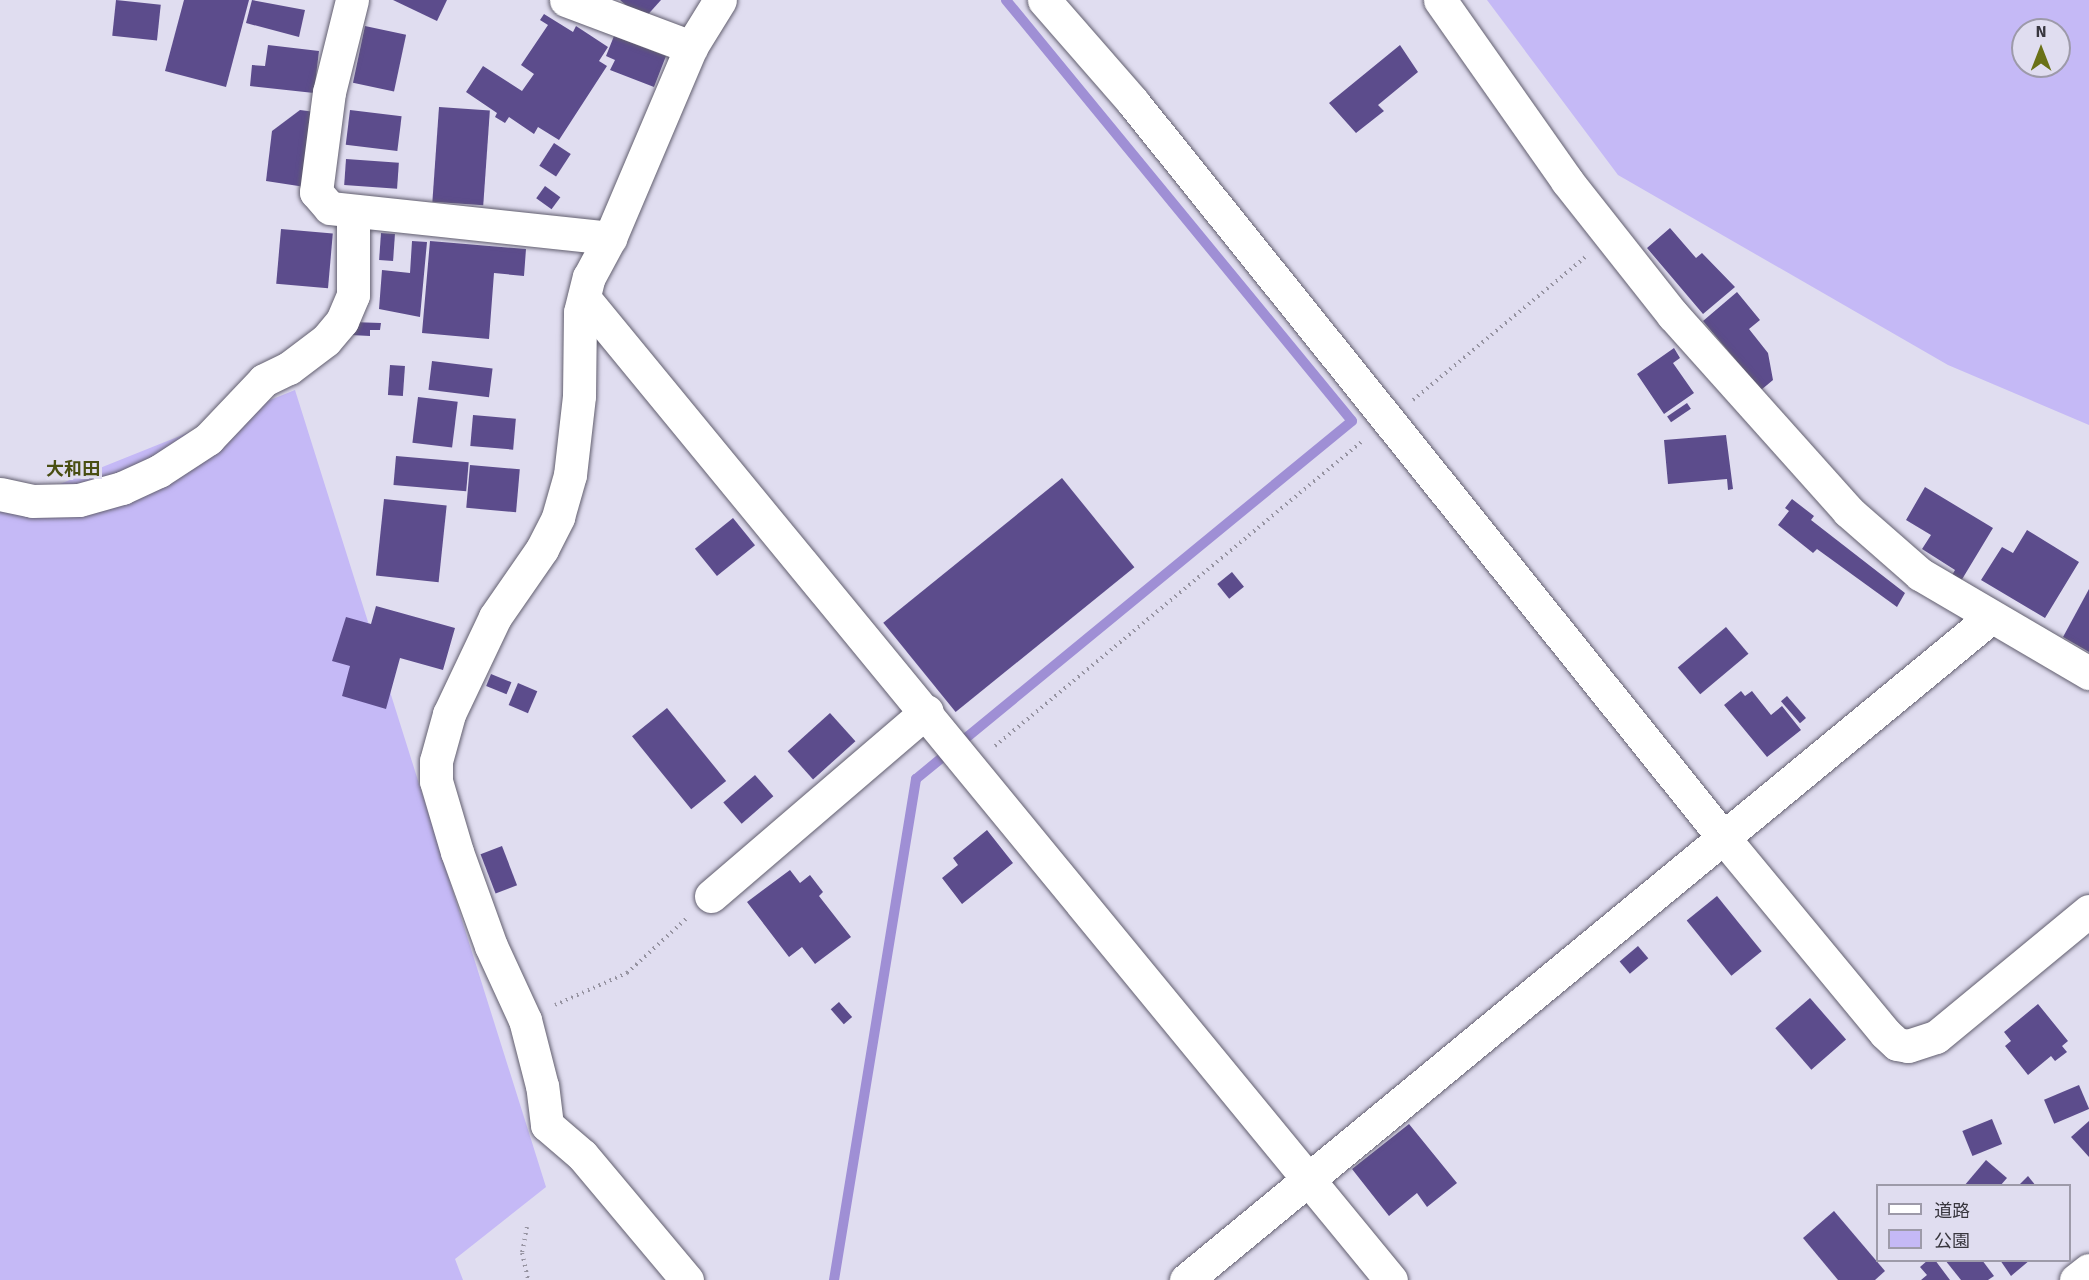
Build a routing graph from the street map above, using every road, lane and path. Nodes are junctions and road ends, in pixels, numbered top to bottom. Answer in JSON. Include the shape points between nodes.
{"nodes":[{"id":1,"x":352,"y":0,"type":"edge"},
{"id":2,"x":566,"y":0,"type":"edge"},
{"id":3,"x":720,"y":0,"type":"edge"},
{"id":4,"x":1044,"y":0,"type":"edge"},
{"id":5,"x":1440,"y":0,"type":"edge"},
{"id":6,"x":692,"y":48,"type":"junction"},
{"id":7,"x":353,"y":213,"type":"junction"},
{"id":8,"x":1611,"y":236,"type":"junction"},
{"id":9,"x":610,"y":238,"type":"junction"},
{"id":10,"x":584,"y":298,"type":"junction"},
{"id":11,"x":1388,"y":420,"type":"junction"},
{"id":12,"x":0,"y":494,"type":"edge"},
{"id":13,"x":1991,"y":617,"type":"junction"},
{"id":14,"x":2089,"y":674,"type":"edge"},
{"id":15,"x":927,"y":711,"type":"junction"},
{"id":16,"x":971,"y":765,"type":"junction"},
{"id":17,"x":1723,"y":837,"type":"junction"},
{"id":18,"x":711,"y":896,"type":"joint"},
{"id":19,"x":2089,"y":911,"type":"edge"},
{"id":20,"x":525,"y":1020,"type":"junction"},
{"id":21,"x":1307,"y":1180,"type":"junction"},
{"id":22,"x":527,"y":1227,"type":"dead end"},
{"id":23,"x":2089,"y":1270,"type":"edge"},
{"id":24,"x":528,"y":1280,"type":"edge"},
{"id":25,"x":687,"y":1280,"type":"edge"},
{"id":26,"x":1186,"y":1280,"type":"edge"},
{"id":27,"x":1391,"y":1280,"type":"edge"},
{"id":28,"x":2076,"y":1280,"type":"edge"}],
"edges":[{"from":1,"to":7,"type":"street","via":[[329,92],[316,192],[330,208]]},
{"from":2,"to":6,"type":"street"},
{"from":3,"to":6,"type":"street"},
{"from":4,"to":11,"type":"street","via":[[1132,101]]},
{"from":5,"to":8,"type":"street","via":[[1534,135]]},
{"from":6,"to":9,"type":"street"},
{"from":7,"to":9,"type":"street"},
{"from":7,"to":12,"type":"street","via":[[353,295],[342,321],[326,340],[290,368],[264,380],[208,439],[159,471],[122,488],[79,500],[32,501]]},
{"from":8,"to":11,"type":"path"},
{"from":8,"to":13,"type":"street","via":[[1673,315],[1848,511],[1920,574]]},
{"from":9,"to":10,"type":"street","via":[[589,277]]},
{"from":10,"to":15,"type":"street"},
{"from":10,"to":20,"type":"street","via":[[570,475],[558,517],[542,549],[495,617],[449,714],[436,761],[436,781],[457,852],[491,946]]},
{"from":11,"to":16,"type":"path"},
{"from":11,"to":17,"type":"street"},
{"from":13,"to":14,"type":"street"},
{"from":13,"to":17,"type":"street"},
{"from":15,"to":16,"type":"street"},
{"from":15,"to":18,"type":"street"},
{"from":16,"to":21,"type":"street"},
{"from":17,"to":19,"type":"street","via":[[1898,1044],[1908,1046],[1936,1037]]},
{"from":17,"to":21,"type":"street"},
{"from":18,"to":20,"type":"path","via":[[627,973]]},
{"from":20,"to":25,"type":"street","via":[[542,1086],[547,1125],[582,1155]]},
{"from":21,"to":26,"type":"street"},
{"from":21,"to":27,"type":"street"},
{"from":22,"to":24,"type":"path","via":[[522,1253]]},
{"from":23,"to":28,"type":"street"}]}
